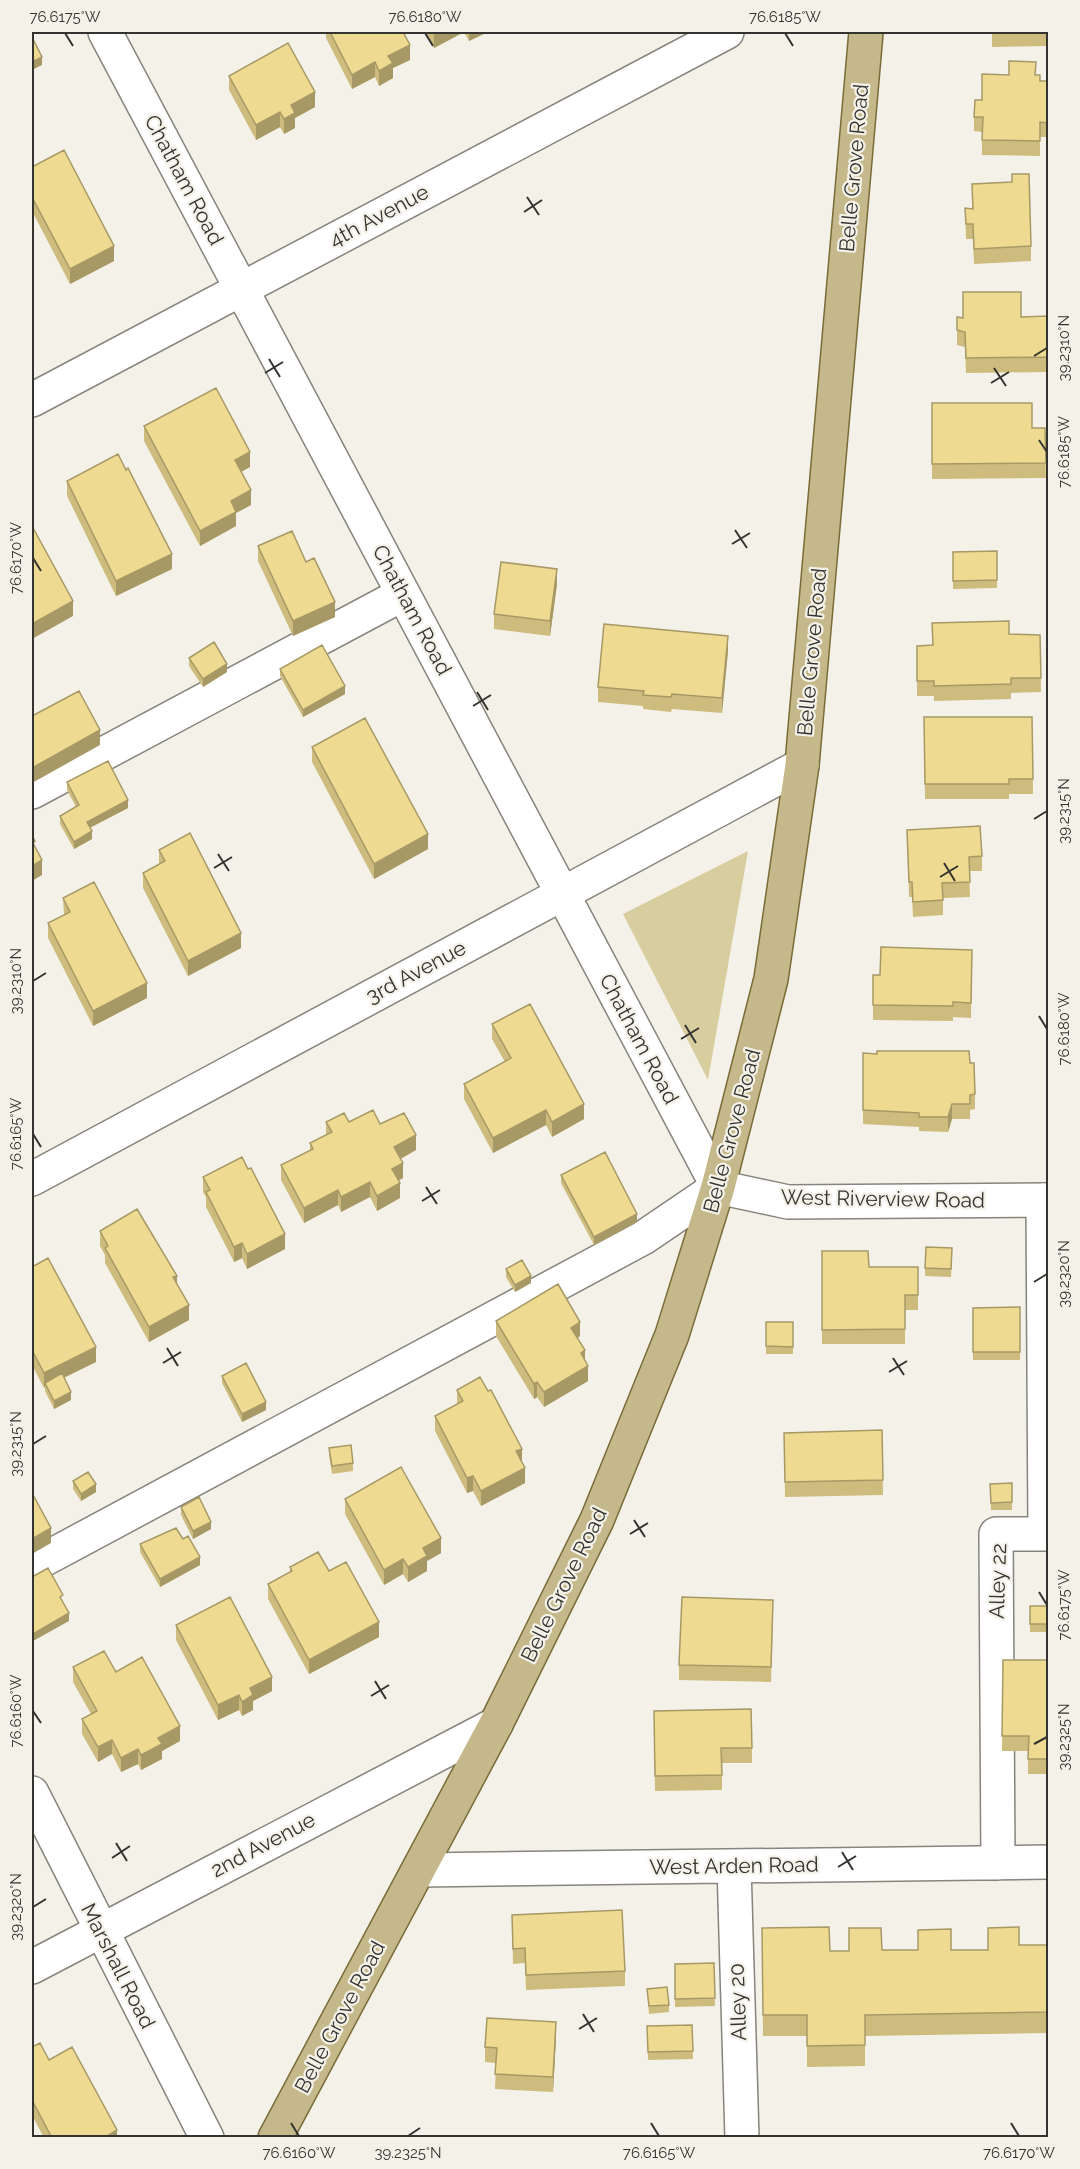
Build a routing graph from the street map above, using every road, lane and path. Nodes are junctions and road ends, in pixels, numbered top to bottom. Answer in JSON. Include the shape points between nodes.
{"nodes":[{"id":1,"x":105,"y":32,"type":"edge"},
{"id":2,"x":727,"y":32,"type":"edge"},
{"id":3,"x":866,"y":32,"type":"edge"},
{"id":4,"x":242,"y":289,"type":"junction"},
{"id":5,"x":32,"y":400,"type":"edge"},
{"id":6,"x":403,"y":594,"type":"junction"},
{"id":7,"x":802,"y":765,"type":"junction"},
{"id":8,"x":32,"y":792,"type":"edge"},
{"id":9,"x":562,"y":893,"type":"junction"},
{"id":10,"x":32,"y":1179,"type":"edge"},
{"id":11,"x":718,"y":1187,"type":"junction"},
{"id":12,"x":1046,"y":1200,"type":"edge"},
{"id":13,"x":1047,"y":1534,"type":"edge"},
{"id":14,"x":32,"y":1566,"type":"edge"},
{"id":15,"x":496,"y":1724,"type":"junction"},
{"id":16,"x":32,"y":1793,"type":"edge"},
{"id":17,"x":1048,"y":1862,"type":"edge"},
{"id":18,"x":998,"y":1863,"type":"junction"},
{"id":19,"x":734,"y":1866,"type":"junction"},
{"id":20,"x":418,"y":1870,"type":"junction"},
{"id":21,"x":100,"y":1930,"type":"junction"},
{"id":22,"x":32,"y":1967,"type":"edge"},
{"id":23,"x":207,"y":2138,"type":"edge"},
{"id":24,"x":275,"y":2138,"type":"edge"},
{"id":25,"x":742,"y":2138,"type":"edge"}],
"edges":[{"from":1,"to":4,"type":"street","name":"Chatham Road"},
{"from":2,"to":4,"type":"street","name":"4th Avenue"},
{"from":3,"to":7,"type":"main road","name":"Belle Grove Road"},
{"from":4,"to":5,"type":"street","name":"4th Avenue"},
{"from":4,"to":6,"type":"street","name":"Chatham Road"},
{"from":6,"to":8,"type":"street"},
{"from":6,"to":9,"type":"street","name":"Chatham Road"},
{"from":7,"to":9,"type":"street","name":"3rd Avenue"},
{"from":7,"to":11,"type":"main road","name":"Belle Grove Road","via":[[771,979]]},
{"from":9,"to":10,"type":"street","name":"3rd Avenue"},
{"from":9,"to":11,"type":"street","name":"Chatham Road"},
{"from":11,"to":12,"type":"street","name":"West Riverview Road","via":[[788,1202]]},
{"from":11,"to":14,"type":"street","via":[[644,1238]]},
{"from":11,"to":15,"type":"main road","name":"Belle Grove Road","via":[[672,1335],[597,1520]]},
{"from":12,"to":13,"type":"street","name":"Alley 22"},
{"from":13,"to":18,"type":"street","name":"Alley 22","via":[[996,1534]]},
{"from":15,"to":20,"type":"main road","name":"Belle Grove Road"},
{"from":15,"to":21,"type":"street","name":"2nd Avenue"},
{"from":16,"to":21,"type":"street","name":"Marshall Road"},
{"from":17,"to":18,"type":"street","name":"West Arden Road"},
{"from":18,"to":19,"type":"street","name":"West Arden Road"},
{"from":19,"to":20,"type":"street","name":"West Arden Road"},
{"from":19,"to":25,"type":"street","name":"Alley 20"},
{"from":20,"to":24,"type":"main road","name":"Belle Grove Road"},
{"from":21,"to":22,"type":"street","name":"2nd Avenue"},
{"from":21,"to":23,"type":"street","name":"Marshall Road"}]}
